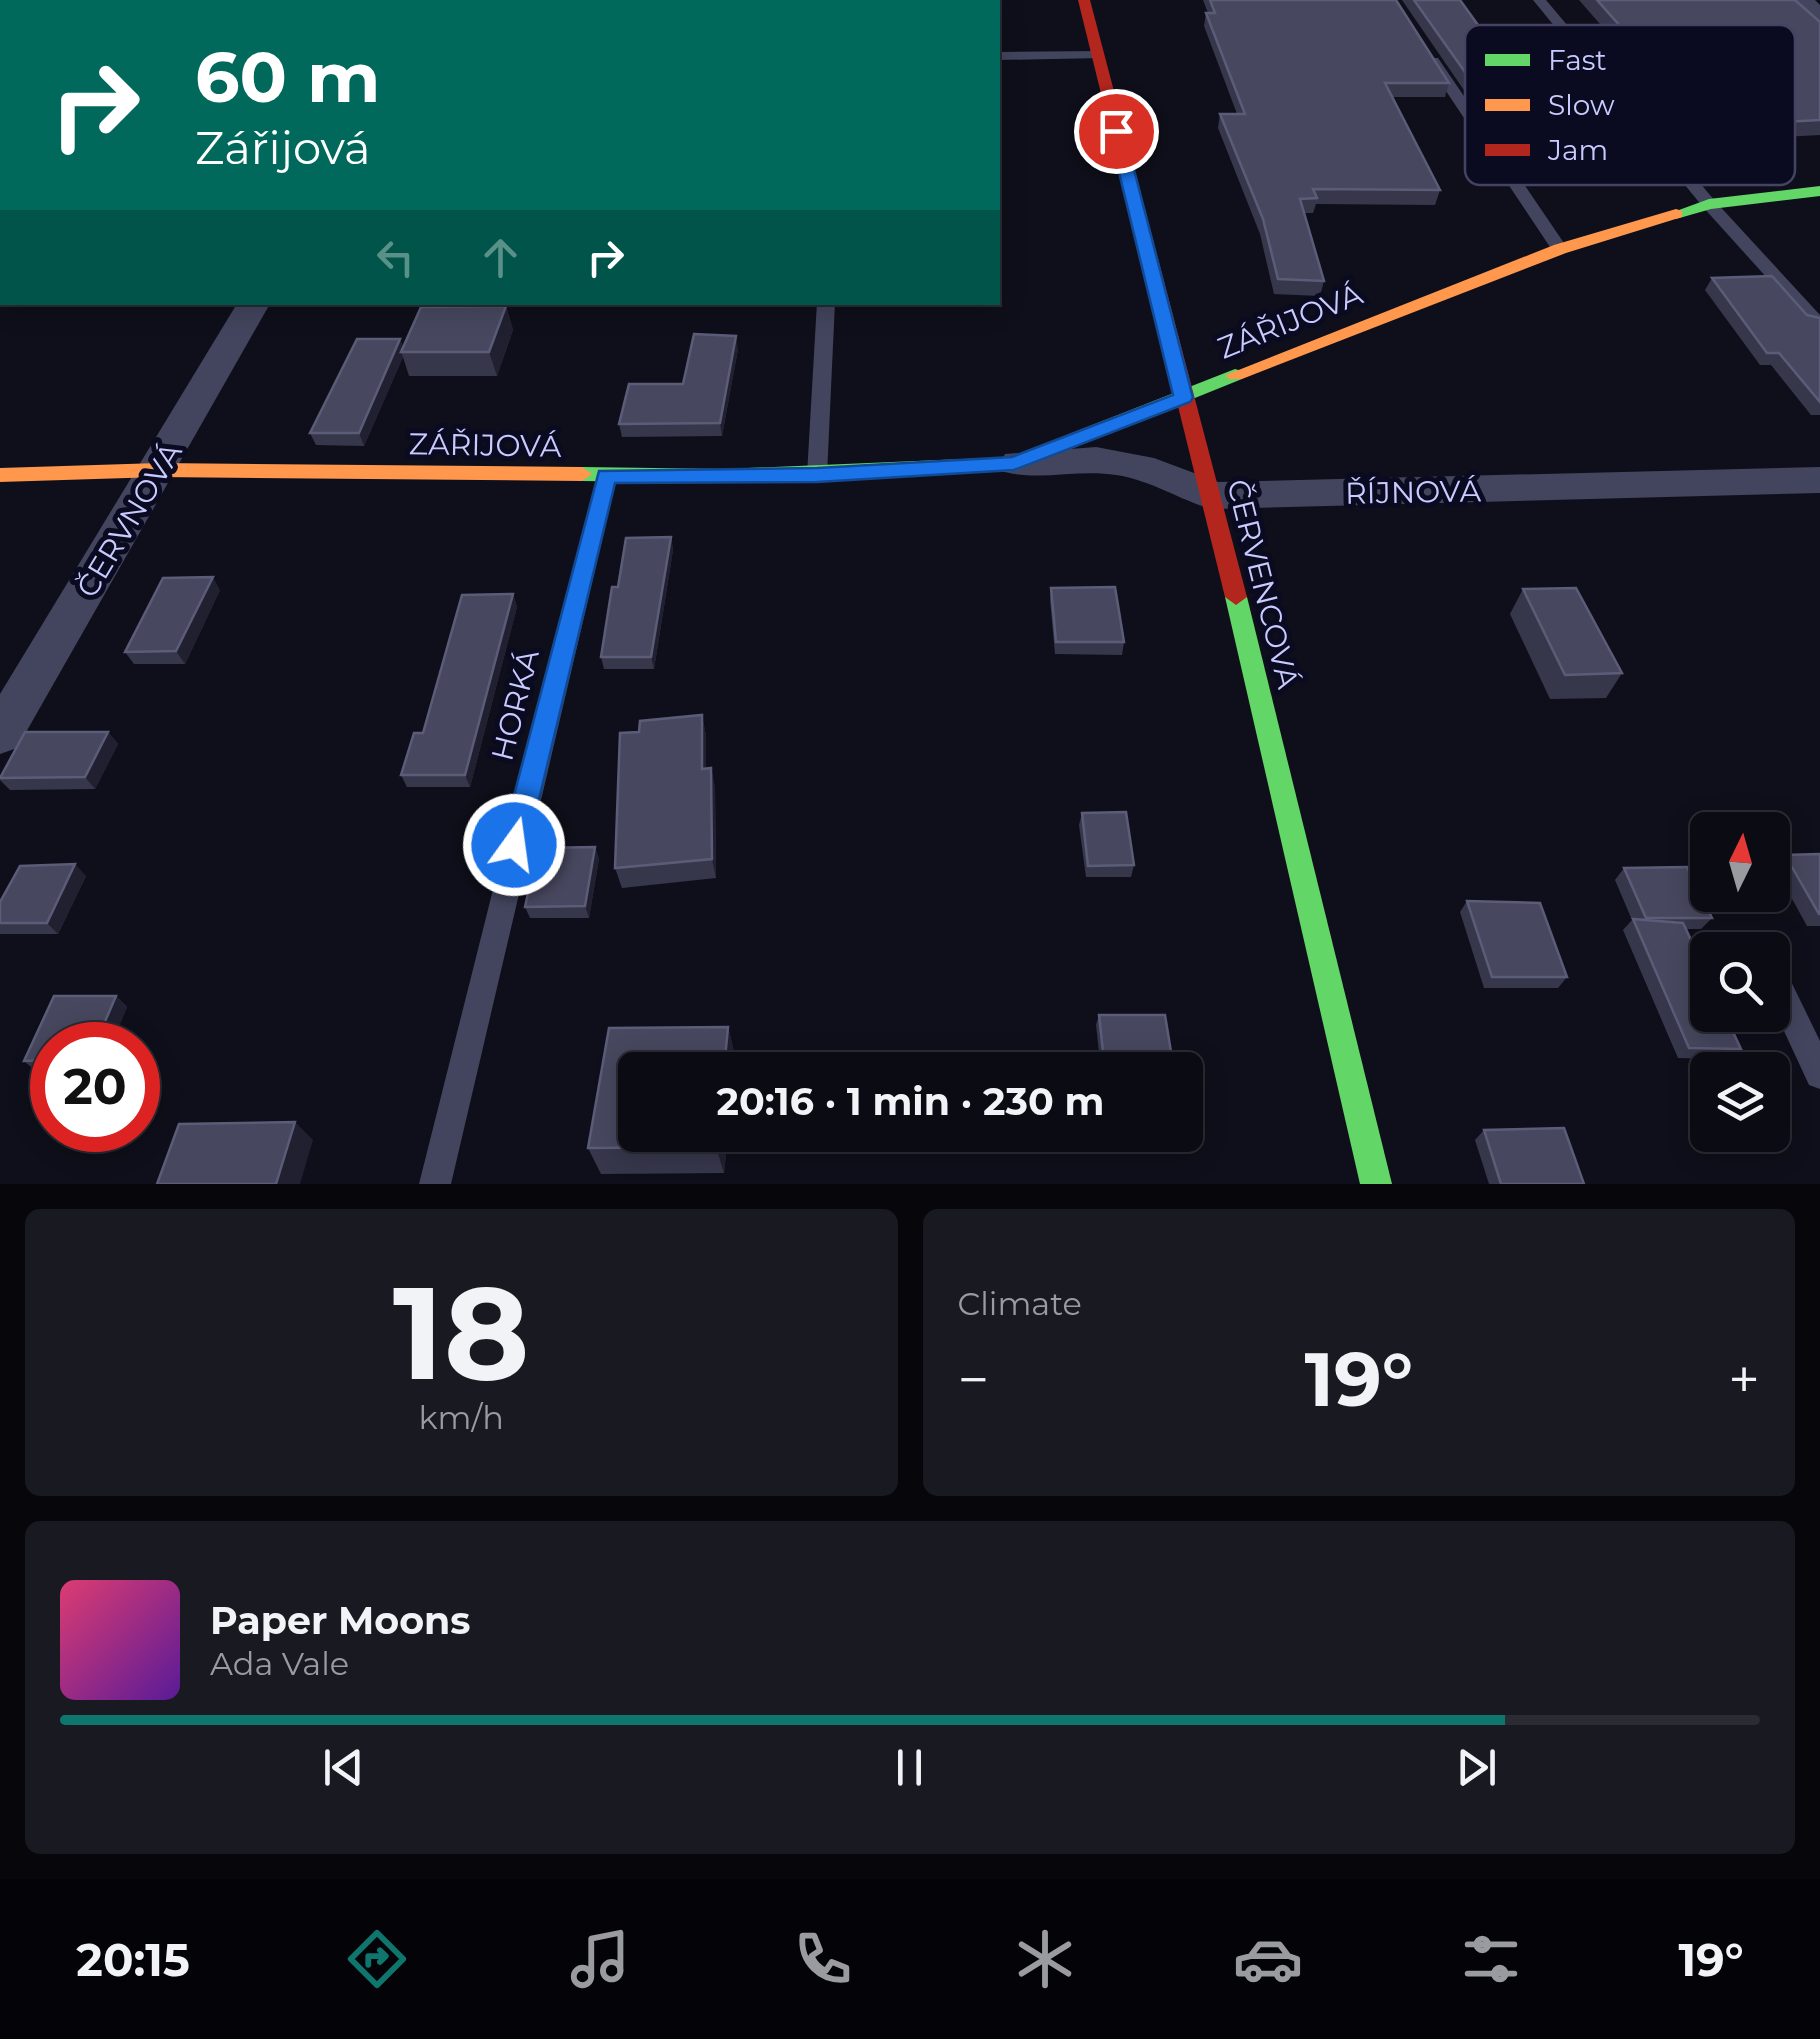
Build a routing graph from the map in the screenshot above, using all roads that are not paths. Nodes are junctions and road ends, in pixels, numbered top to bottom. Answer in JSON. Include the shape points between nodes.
{"nodes":[{"id":1,"x":1084,"y":0,"type":"edge"},
{"id":2,"x":1539,"y":0,"type":"edge"},
{"id":3,"x":1800,"y":0,"type":"edge"},
{"id":4,"x":1820,"y":17,"type":"edge"},
{"id":5,"x":1560,"y":25,"type":"edge"},
{"id":6,"x":1423,"y":47,"type":"edge"},
{"id":7,"x":1098,"y":55,"type":"junction"},
{"id":8,"x":1000,"y":56,"type":"edge"},
{"id":9,"x":1465,"y":109,"type":"edge"},
{"id":10,"x":1517,"y":185,"type":"edge"},
{"id":11,"x":1693,"y":185,"type":"edge"},
{"id":12,"x":1820,"y":191,"type":"edge"},
{"id":13,"x":1709,"y":204,"type":"junction"},
{"id":14,"x":1560,"y":249,"type":"junction"},
{"id":15,"x":253,"y":305,"type":"edge"},
{"id":16,"x":826,"y":305,"type":"edge"},
{"id":17,"x":1820,"y":326,"type":"edge"},
{"id":18,"x":1183,"y":398,"type":"junction"},
{"id":19,"x":1014,"y":464,"type":"junction"},
{"id":20,"x":160,"y":470,"type":"junction"},
{"id":21,"x":0,"y":475,"type":"edge"},
{"id":22,"x":817,"y":475,"type":"junction"},
{"id":23,"x":607,"y":476,"type":"junction"},
{"id":24,"x":1820,"y":480,"type":"edge"},
{"id":25,"x":1212,"y":496,"type":"junction"},
{"id":26,"x":0,"y":735,"type":"edge"},
{"id":27,"x":1790,"y":1012,"type":"edge"},
{"id":28,"x":1820,"y":1074,"type":"edge"},
{"id":29,"x":435,"y":1184,"type":"edge"},
{"id":30,"x":1376,"y":1184,"type":"edge"}],
"edges":[{"from":1,"to":7,"type":"street","name":"ČERVENCOVÁ"},
{"from":2,"to":5,"type":"lane"},
{"from":3,"to":4,"type":"street"},
{"from":6,"to":9,"type":"lane"},
{"from":7,"to":8,"type":"lane"},
{"from":7,"to":18,"type":"street","name":"ČERVENCOVÁ"},
{"from":10,"to":14,"type":"lane"},
{"from":11,"to":13,"type":"lane"},
{"from":12,"to":13,"type":"street","name":"ZÁŘIJOVÁ"},
{"from":13,"to":14,"type":"street","name":"ZÁŘIJOVÁ"},
{"from":13,"to":17,"type":"lane"},
{"from":14,"to":18,"type":"street","name":"ZÁŘIJOVÁ"},
{"from":15,"to":20,"type":"street","name":"ČERVNOVÁ"},
{"from":16,"to":22,"type":"lane"},
{"from":18,"to":19,"type":"street","name":"ZÁŘIJOVÁ"},
{"from":18,"to":25,"type":"street","name":"ČERVENCOVÁ"},
{"from":19,"to":22,"type":"street","name":"ZÁŘIJOVÁ"},
{"from":19,"to":25,"type":"street","name":"ŘÍJNOVÁ","via":[[1075,456],[1120,459],[1171,474]]},
{"from":20,"to":21,"type":"street","name":"ZÁŘIJOVÁ"},
{"from":20,"to":23,"type":"street","name":"ZÁŘIJOVÁ"},
{"from":20,"to":26,"type":"street","name":"ČERVNOVÁ"},
{"from":22,"to":23,"type":"street","name":"ZÁŘIJOVÁ"},
{"from":23,"to":29,"type":"lane","name":"HORKÁ"},
{"from":24,"to":25,"type":"street","name":"ŘÍJNOVÁ"},
{"from":25,"to":30,"type":"street","name":"ČERVENCOVÁ"},
{"from":27,"to":28,"type":"lane"}]}
